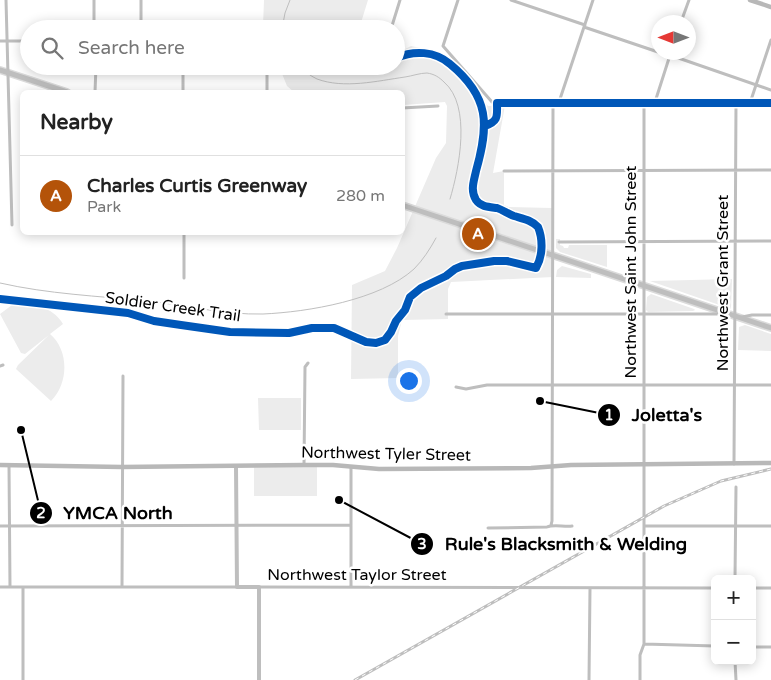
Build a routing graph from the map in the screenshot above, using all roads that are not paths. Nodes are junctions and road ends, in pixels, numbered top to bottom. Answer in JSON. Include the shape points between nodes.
{"nodes":[{"id":1,"x":6,"y":0,"type":"edge"},
{"id":2,"x":94,"y":0,"type":"edge"},
{"id":3,"x":141,"y":0,"type":"edge"},
{"id":4,"x":400,"y":0,"type":"edge"},
{"id":5,"x":458,"y":0,"type":"edge"},
{"id":6,"x":511,"y":0,"type":"edge"},
{"id":7,"x":593,"y":0,"type":"edge"},
{"id":8,"x":689,"y":0,"type":"edge"},
{"id":9,"x":750,"y":0,"type":"edge"},
{"id":10,"x":771,"y":7,"type":"edge"},
{"id":11,"x":684,"y":15,"type":"edge"},
{"id":12,"x":94,"y":20,"type":"edge"},
{"id":13,"x":141,"y":20,"type":"edge"},
{"id":14,"x":394,"y":20,"type":"edge"},
{"id":15,"x":585,"y":26,"type":"junction"},
{"id":16,"x":771,"y":40,"type":"edge"},
{"id":17,"x":0,"y":41,"type":"edge"},
{"id":18,"x":8,"y":41,"type":"junction"},
{"id":19,"x":20,"y":41,"type":"edge"},
{"id":20,"x":651,"y":49,"type":"edge"},
{"id":21,"x":669,"y":60,"type":"edge"},
{"id":22,"x":688,"y":60,"type":"edge"},
{"id":23,"x":0,"y":70,"type":"edge"},
{"id":24,"x":8,"y":72,"type":"junction"},
{"id":25,"x":96,"y":75,"type":"edge"},
{"id":26,"x":183,"y":75,"type":"edge"},
{"id":27,"x":266,"y":75,"type":"edge"},
{"id":28,"x":756,"y":84,"type":"junction"},
{"id":29,"x":61,"y":90,"type":"edge"},
{"id":30,"x":96,"y":90,"type":"edge"},
{"id":31,"x":183,"y":90,"type":"edge"},
{"id":32,"x":267,"y":90,"type":"edge"},
{"id":33,"x":771,"y":90,"type":"edge"},
{"id":34,"x":644,"y":102,"type":"junction"},
{"id":35,"x":655,"y":102,"type":"junction"},
{"id":36,"x":556,"y":103,"type":"junction"},
{"id":37,"x":736,"y":103,"type":"junction"},
{"id":38,"x":750,"y":103,"type":"junction"},
{"id":39,"x":771,"y":103,"type":"edge"},
{"id":40,"x":438,"y":106,"type":"dead end"},
{"id":41,"x":405,"y":108,"type":"edge"},
{"id":42,"x":504,"y":170,"type":"dead end"},
{"id":43,"x":553,"y":170,"type":"junction"},
{"id":44,"x":644,"y":170,"type":"junction"},
{"id":45,"x":736,"y":170,"type":"junction"},
{"id":46,"x":771,"y":170,"type":"edge"},
{"id":47,"x":405,"y":206,"type":"edge"},
{"id":48,"x":12,"y":225,"type":"dead end"},
{"id":49,"x":184,"y":235,"type":"edge"},
{"id":50,"x":736,"y":241,"type":"junction"},
{"id":51,"x":771,"y":241,"type":"edge"},
{"id":52,"x":559,"y":242,"type":"dead end"},
{"id":53,"x":644,"y":242,"type":"junction"},
{"id":54,"x":552,"y":256,"type":"junction"},
{"id":55,"x":184,"y":278,"type":"dead end"},
{"id":56,"x":644,"y":286,"type":"junction"},
{"id":57,"x":643,"y":313,"type":"junction"},
{"id":58,"x":446,"y":314,"type":"dead end"},
{"id":59,"x":552,"y":314,"type":"junction"},
{"id":60,"x":728,"y":314,"type":"junction"},
{"id":61,"x":771,"y":315,"type":"edge"},
{"id":62,"x":738,"y":317,"type":"junction"},
{"id":63,"x":771,"y":328,"type":"edge"},
{"id":64,"x":308,"y":363,"type":"dead end"},
{"id":65,"x":123,"y":376,"type":"dead end"},
{"id":66,"x":736,"y":384,"type":"junction"},
{"id":67,"x":552,"y":385,"type":"junction"},
{"id":68,"x":644,"y":385,"type":"junction"},
{"id":69,"x":771,"y":385,"type":"edge"},
{"id":70,"x":456,"y":387,"type":"dead end"},
{"id":71,"x":771,"y":463,"type":"edge"},
{"id":72,"x":734,"y":464,"type":"junction"},
{"id":73,"x":0,"y":465,"type":"edge"},
{"id":74,"x":9,"y":465,"type":"junction"},
{"id":75,"x":304,"y":465,"type":"junction"},
{"id":76,"x":644,"y":465,"type":"junction"},
{"id":77,"x":122,"y":466,"type":"junction"},
{"id":78,"x":236,"y":466,"type":"junction"},
{"id":79,"x":552,"y":466,"type":"junction"},
{"id":80,"x":351,"y":467,"type":"junction"},
{"id":81,"x":736,"y":487,"type":"dead end"},
{"id":82,"x":352,"y":525,"type":"junction"},
{"id":83,"x":551,"y":525,"type":"junction"},
{"id":84,"x":0,"y":526,"type":"edge"},
{"id":85,"x":9,"y":526,"type":"junction"},
{"id":86,"x":122,"y":526,"type":"junction"},
{"id":87,"x":237,"y":526,"type":"junction"},
{"id":88,"x":572,"y":526,"type":"dead end"},
{"id":89,"x":644,"y":526,"type":"junction"},
{"id":90,"x":735,"y":526,"type":"junction"},
{"id":91,"x":771,"y":526,"type":"edge"},
{"id":92,"x":488,"y":528,"type":"dead end"},
{"id":93,"x":735,"y":575,"type":"edge"},
{"id":94,"x":0,"y":587,"type":"edge"},
{"id":95,"x":10,"y":587,"type":"junction"},
{"id":96,"x":23,"y":587,"type":"junction"},
{"id":97,"x":122,"y":587,"type":"junction"},
{"id":98,"x":237,"y":587,"type":"junction"},
{"id":99,"x":259,"y":587,"type":"junction"},
{"id":100,"x":351,"y":587,"type":"junction"},
{"id":101,"x":645,"y":587,"type":"junction"},
{"id":102,"x":590,"y":588,"type":"junction"},
{"id":103,"x":711,"y":588,"type":"edge"},
{"id":104,"x":756,"y":588,"type":"edge"},
{"id":105,"x":771,"y":588,"type":"edge"},
{"id":106,"x":644,"y":644,"type":"junction"},
{"id":107,"x":711,"y":646,"type":"edge"},
{"id":108,"x":756,"y":647,"type":"edge"},
{"id":109,"x":771,"y":647,"type":"edge"},
{"id":110,"x":736,"y":665,"type":"edge"},
{"id":111,"x":23,"y":680,"type":"edge"},
{"id":112,"x":259,"y":680,"type":"edge"},
{"id":113,"x":589,"y":680,"type":"edge"},
{"id":114,"x":640,"y":680,"type":"edge"},
{"id":115,"x":736,"y":680,"type":"edge"}],
"edges":[{"from":1,"to":18,"type":"street"},
{"from":2,"to":12,"type":"street"},
{"from":3,"to":13,"type":"street"},
{"from":4,"to":14,"type":"street"},
{"from":5,"to":36,"type":"street","via":[[443,46],[489,100],[494,103]]},
{"from":6,"to":15,"type":"street"},
{"from":7,"to":15,"type":"street"},
{"from":8,"to":11,"type":"street"},
{"from":9,"to":10,"type":"main road"},
{"from":15,"to":20,"type":"street"},
{"from":15,"to":36,"type":"street"},
{"from":16,"to":28,"type":"street"},
{"from":17,"to":18,"type":"street"},
{"from":18,"to":19,"type":"street"},
{"from":18,"to":24,"type":"street"},
{"from":21,"to":35,"type":"street"},
{"from":22,"to":28,"type":"street"},
{"from":23,"to":24,"type":"main road"},
{"from":24,"to":29,"type":"main road"},
{"from":24,"to":48,"type":"street"},
{"from":25,"to":30,"type":"street"},
{"from":26,"to":31,"type":"street"},
{"from":27,"to":32,"type":"street"},
{"from":28,"to":33,"type":"street"},
{"from":28,"to":38,"type":"street"},
{"from":34,"to":35,"type":"street"},
{"from":34,"to":36,"type":"street"},
{"from":34,"to":44,"type":"street","name":"Northwest Saint John Street"},
{"from":35,"to":37,"type":"street"},
{"from":36,"to":43,"type":"street","via":[[553,108]]},
{"from":37,"to":38,"type":"street"},
{"from":37,"to":45,"type":"street","name":"Northwest Grant Street"},
{"from":38,"to":39,"type":"street"},
{"from":40,"to":41,"type":"street"},
{"from":42,"to":43,"type":"street"},
{"from":43,"to":44,"type":"street"},
{"from":43,"to":54,"type":"street"},
{"from":44,"to":45,"type":"street"},
{"from":44,"to":53,"type":"street","name":"Northwest Saint John Street"},
{"from":45,"to":46,"type":"street"},
{"from":45,"to":50,"type":"street","name":"Northwest Grant Street"},
{"from":47,"to":54,"type":"main road"},
{"from":49,"to":55,"type":"street"},
{"from":50,"to":51,"type":"street"},
{"from":50,"to":53,"type":"street"},
{"from":50,"to":62,"type":"street","name":"Northwest Grant Street"},
{"from":52,"to":53,"type":"street"},
{"from":53,"to":56,"type":"street","name":"Northwest Saint John Street"},
{"from":54,"to":56,"type":"main road"},
{"from":54,"to":59,"type":"street"},
{"from":56,"to":57,"type":"street","name":"Northwest Saint John Street"},
{"from":56,"to":60,"type":"main road"},
{"from":57,"to":59,"type":"street"},
{"from":57,"to":60,"type":"street"},
{"from":57,"to":68,"type":"street","name":"Northwest Saint John Street"},
{"from":58,"to":59,"type":"street"},
{"from":59,"to":67,"type":"street"},
{"from":60,"to":62,"type":"main road"},
{"from":61,"to":62,"type":"street"},
{"from":62,"to":63,"type":"main road"},
{"from":62,"to":66,"type":"street","name":"Northwest Grant Street"},
{"from":64,"to":75,"type":"street","via":[[305,367]]},
{"from":65,"to":77,"type":"street"},
{"from":66,"to":68,"type":"street"},
{"from":66,"to":69,"type":"street"},
{"from":66,"to":72,"type":"street","name":"Northwest Grant Street"},
{"from":67,"to":68,"type":"street"},
{"from":67,"to":70,"type":"street"},
{"from":67,"to":79,"type":"street"},
{"from":68,"to":76,"type":"street","name":"Northwest Saint John Street"},
{"from":71,"to":72,"type":"main road","name":"Northwest Tyler Street"},
{"from":72,"to":76,"type":"main road","name":"Northwest Tyler Street"},
{"from":73,"to":74,"type":"main road","name":"Northwest Tyler Street"},
{"from":74,"to":77,"type":"main road","name":"Northwest Tyler Street"},
{"from":74,"to":85,"type":"street"},
{"from":75,"to":78,"type":"main road","name":"Northwest Tyler Street"},
{"from":75,"to":80,"type":"main road","name":"Northwest Tyler Street"},
{"from":76,"to":79,"type":"main road","name":"Northwest Tyler Street"},
{"from":76,"to":89,"type":"street","name":"Northwest Saint John Street"},
{"from":77,"to":78,"type":"main road","name":"Northwest Tyler Street"},
{"from":77,"to":86,"type":"street"},
{"from":78,"to":87,"type":"street"},
{"from":79,"to":80,"type":"main road","name":"Northwest Tyler Street"},
{"from":79,"to":83,"type":"street"},
{"from":80,"to":82,"type":"street"},
{"from":81,"to":90,"type":"street"},
{"from":82,"to":87,"type":"street"},
{"from":82,"to":100,"type":"street"},
{"from":83,"to":88,"type":"street"},
{"from":83,"to":92,"type":"street"},
{"from":84,"to":85,"type":"street"},
{"from":85,"to":86,"type":"street"},
{"from":85,"to":95,"type":"street"},
{"from":86,"to":87,"type":"street"},
{"from":86,"to":97,"type":"street"},
{"from":87,"to":98,"type":"street"},
{"from":89,"to":90,"type":"street"},
{"from":89,"to":101,"type":"street","name":"Northwest Saint John Street"},
{"from":90,"to":91,"type":"street"},
{"from":90,"to":93,"type":"street"},
{"from":94,"to":95,"type":"street","name":"Northwest Taylor Street"},
{"from":95,"to":96,"type":"street","name":"Northwest Taylor Street"},
{"from":96,"to":97,"type":"street","name":"Northwest Taylor Street"},
{"from":96,"to":111,"type":"street"},
{"from":97,"to":98,"type":"street","name":"Northwest Taylor Street"},
{"from":98,"to":99,"type":"street","name":"Northwest Taylor Street"},
{"from":99,"to":100,"type":"street","name":"Northwest Taylor Street"},
{"from":99,"to":112,"type":"street"},
{"from":100,"to":102,"type":"street","name":"Northwest Taylor Street"},
{"from":101,"to":102,"type":"street","name":"Northwest Taylor Street"},
{"from":101,"to":103,"type":"street","name":"Northwest Taylor Street"},
{"from":101,"to":106,"type":"street","name":"Northwest Saint John Street"},
{"from":102,"to":113,"type":"street"},
{"from":104,"to":105,"type":"street"},
{"from":106,"to":107,"type":"street"},
{"from":106,"to":114,"type":"street","name":"Northwest Saint John Street","via":[[640,655]]},
{"from":108,"to":109,"type":"street"},
{"from":110,"to":115,"type":"street"}]}
